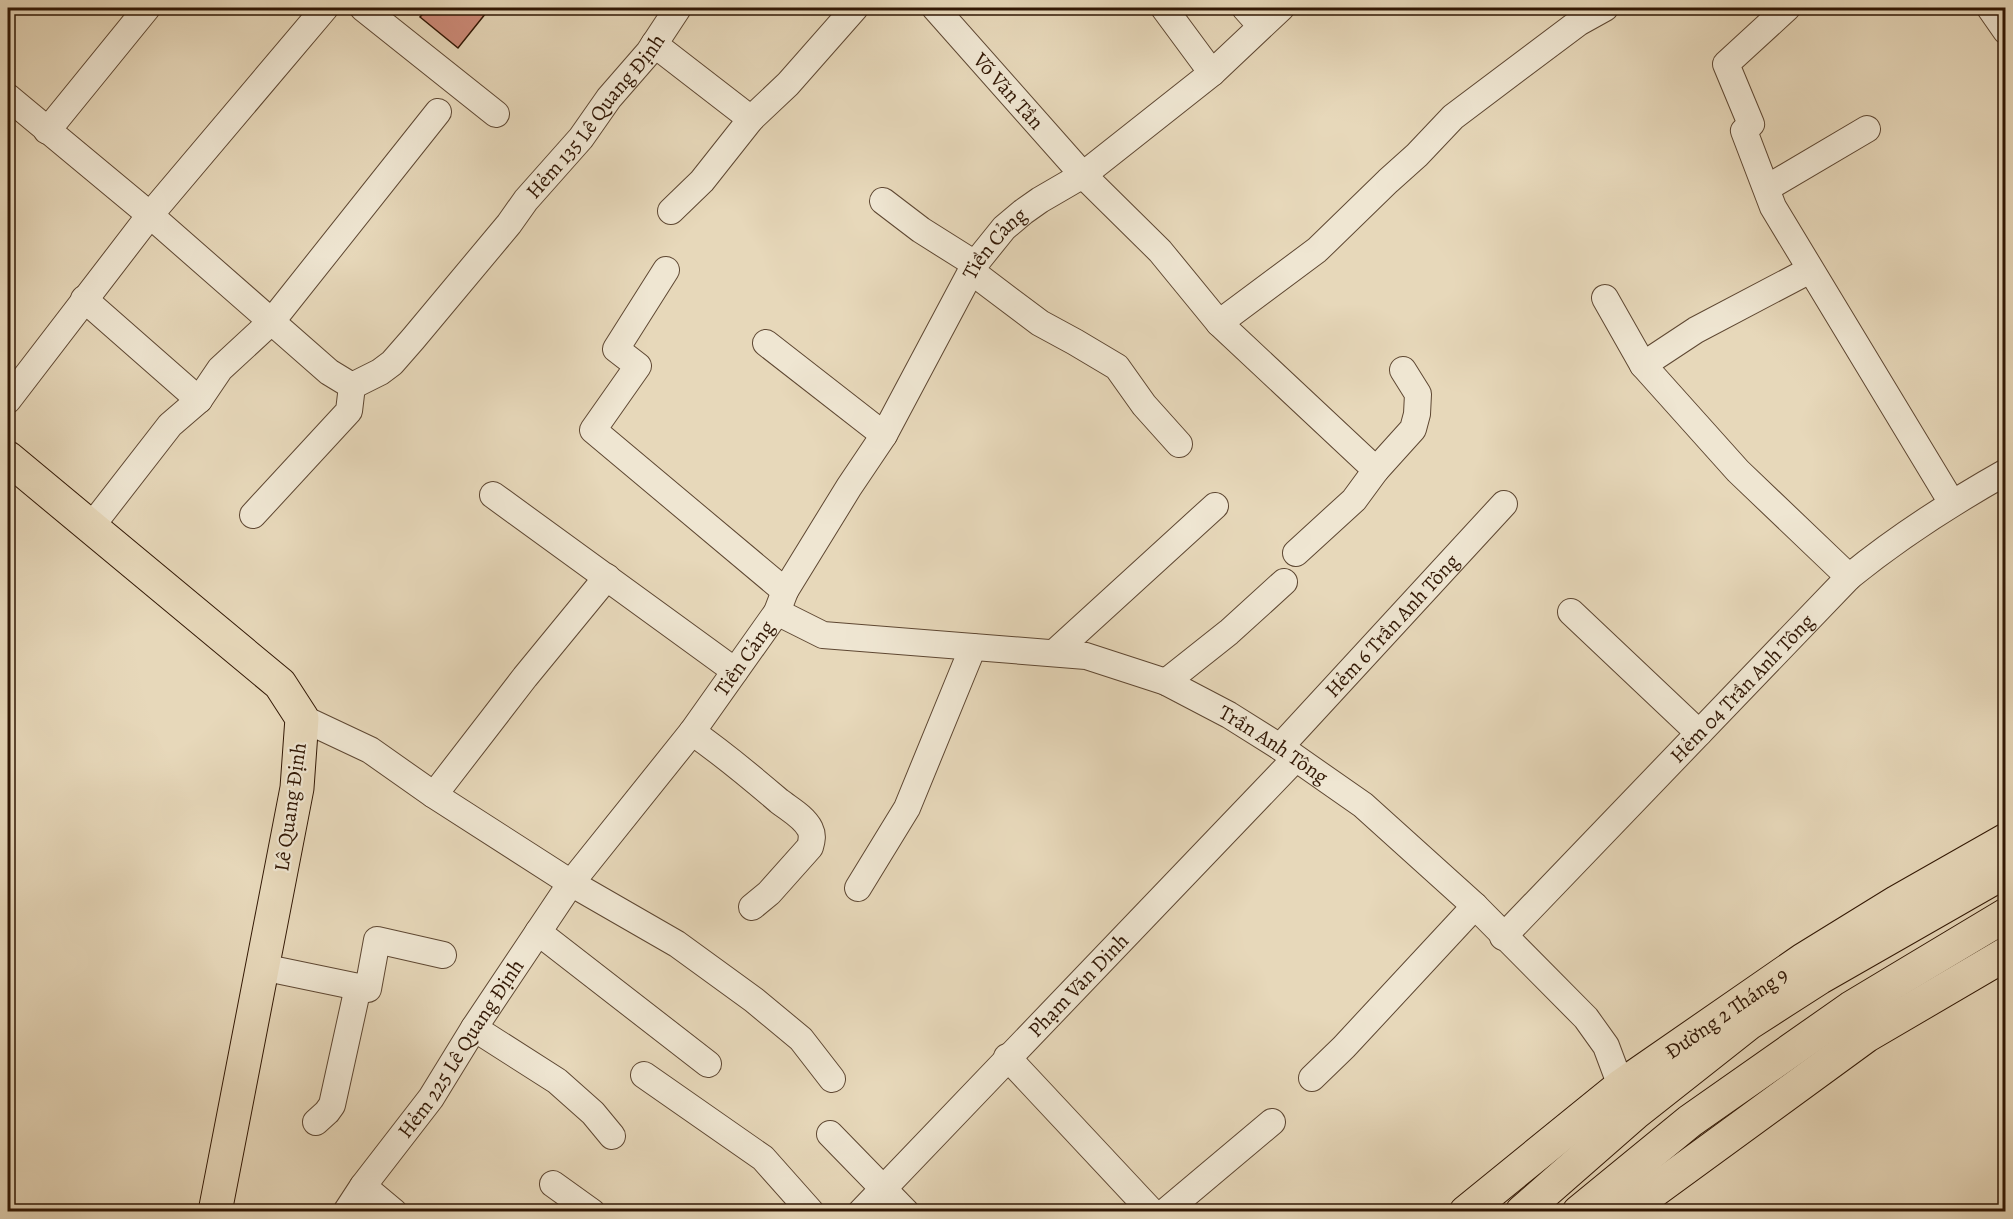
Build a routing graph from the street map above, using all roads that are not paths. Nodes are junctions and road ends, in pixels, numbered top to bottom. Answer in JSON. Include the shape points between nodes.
{"nodes":[{"id":1,"x":147,"y":8,"type":"edge"},
{"id":2,"x":325,"y":8,"type":"edge"},
{"id":3,"x":363,"y":8,"type":"edge"},
{"id":4,"x":678,"y":8,"type":"edge"},
{"id":5,"x":855,"y":8,"type":"edge"},
{"id":6,"x":935,"y":8,"type":"edge"},
{"id":7,"x":1164,"y":8,"type":"edge"},
{"id":8,"x":1281,"y":8,"type":"edge"},
{"id":9,"x":1605,"y":8,"type":"edge"},
{"id":10,"x":1787,"y":8,"type":"edge"},
{"id":11,"x":1990,"y":8,"type":"edge"},
{"id":12,"x":1253,"y":17,"type":"edge"},
{"id":13,"x":2006,"y":31,"type":"edge"},
{"id":14,"x":654,"y":44,"type":"junction"},
{"id":15,"x":1212,"y":73,"type":"junction"},
{"id":16,"x":8,"y":97,"type":"edge"},
{"id":17,"x":438,"y":112,"type":"dead end"},
{"id":18,"x":496,"y":114,"type":"dead end"},
{"id":19,"x":751,"y":119,"type":"junction"},
{"id":20,"x":1867,"y":129,"type":"dead end"},
{"id":21,"x":46,"y":131,"type":"junction"},
{"id":22,"x":1083,"y":175,"type":"junction"},
{"id":23,"x":1767,"y":188,"type":"junction"},
{"id":24,"x":883,"y":201,"type":"dead end"},
{"id":25,"x":671,"y":211,"type":"dead end"},
{"id":26,"x":150,"y":214,"type":"junction"},
{"id":27,"x":973,"y":267,"type":"junction"},
{"id":28,"x":666,"y":270,"type":"dead end"},
{"id":29,"x":1810,"y":270,"type":"junction"},
{"id":30,"x":1605,"y":298,"type":"dead end"},
{"id":31,"x":84,"y":299,"type":"junction"},
{"id":32,"x":272,"y":321,"type":"junction"},
{"id":33,"x":1219,"y":323,"type":"junction"},
{"id":34,"x":766,"y":343,"type":"dead end"},
{"id":35,"x":1643,"y":365,"type":"junction"},
{"id":36,"x":1403,"y":369,"type":"dead end"},
{"id":37,"x":352,"y":386,"type":"junction"},
{"id":38,"x":8,"y":400,"type":"edge"},
{"id":39,"x":199,"y":400,"type":"junction"},
{"id":40,"x":884,"y":435,"type":"junction"},
{"id":41,"x":1179,"y":444,"type":"dead end"},
{"id":42,"x":8,"y":458,"type":"edge"},
{"id":43,"x":1376,"y":470,"type":"junction"},
{"id":44,"x":2006,"y":472,"type":"edge"},
{"id":45,"x":493,"y":495,"type":"dead end"},
{"id":46,"x":1952,"y":503,"type":"junction"},
{"id":47,"x":1504,"y":504,"type":"dead end"},
{"id":48,"x":1215,"y":506,"type":"dead end"},
{"id":49,"x":252,"y":516,"type":"dead end"},
{"id":50,"x":90,"y":528,"type":"junction"},
{"id":51,"x":1296,"y":553,"type":"dead end"},
{"id":52,"x":607,"y":577,"type":"junction"},
{"id":53,"x":1850,"y":577,"type":"junction"},
{"id":54,"x":1284,"y":582,"type":"dead end"},
{"id":55,"x":781,"y":601,"type":"junction"},
{"id":56,"x":1571,"y":612,"type":"dead end"},
{"id":57,"x":973,"y":647,"type":"junction"},
{"id":58,"x":1055,"y":652,"type":"junction"},
{"id":59,"x":735,"y":671,"type":"junction"},
{"id":60,"x":1166,"y":682,"type":"junction"},
{"id":61,"x":302,"y":718,"type":"junction"},
{"id":62,"x":692,"y":732,"type":"junction"},
{"id":63,"x":1700,"y":733,"type":"junction"},
{"id":64,"x":1287,"y":753,"type":"junction"},
{"id":65,"x":434,"y":795,"type":"junction"},
{"id":66,"x":2006,"y":840,"type":"edge"},
{"id":67,"x":2006,"y":871,"type":"edge"},
{"id":68,"x":571,"y":883,"type":"junction"},
{"id":69,"x":858,"y":888,"type":"dead end"},
{"id":70,"x":1475,"y":906,"type":"junction"},
{"id":71,"x":752,"y":907,"type":"dead end"},
{"id":72,"x":2006,"y":915,"type":"edge"},
{"id":73,"x":538,"y":932,"type":"junction"},
{"id":74,"x":1503,"y":936,"type":"junction"},
{"id":75,"x":2006,"y":954,"type":"edge"},
{"id":76,"x":444,"y":956,"type":"dead end"},
{"id":77,"x":262,"y":967,"type":"junction"},
{"id":78,"x":358,"y":987,"type":"junction"},
{"id":79,"x":1742,"y":1015,"type":"junction"},
{"id":80,"x":474,"y":1028,"type":"junction"},
{"id":81,"x":1007,"y":1057,"type":"junction"},
{"id":82,"x":708,"y":1064,"type":"dead end"},
{"id":83,"x":1767,"y":1068,"type":"junction"},
{"id":84,"x":644,"y":1075,"type":"dead end"},
{"id":85,"x":1312,"y":1078,"type":"dead end"},
{"id":86,"x":832,"y":1079,"type":"dead end"},
{"id":87,"x":1789,"y":1091,"type":"junction"},
{"id":88,"x":1628,"y":1100,"type":"junction"},
{"id":89,"x":316,"y":1122,"type":"dead end"},
{"id":90,"x":1272,"y":1122,"type":"dead end"},
{"id":91,"x":830,"y":1134,"type":"dead end"},
{"id":92,"x":612,"y":1136,"type":"dead end"},
{"id":93,"x":553,"y":1184,"type":"dead end"},
{"id":94,"x":363,"y":1186,"type":"junction"},
{"id":95,"x":883,"y":1188,"type":"junction"},
{"id":96,"x":215,"y":1212,"type":"edge"},
{"id":97,"x":346,"y":1212,"type":"edge"},
{"id":98,"x":394,"y":1212,"type":"edge"},
{"id":99,"x":592,"y":1212,"type":"edge"},
{"id":100,"x":811,"y":1212,"type":"edge"},
{"id":101,"x":861,"y":1212,"type":"edge"},
{"id":102,"x":906,"y":1212,"type":"edge"},
{"id":103,"x":1152,"y":1212,"type":"edge"},
{"id":104,"x":1164,"y":1212,"type":"edge"},
{"id":105,"x":1466,"y":1212,"type":"edge"},
{"id":106,"x":1522,"y":1212,"type":"edge"},
{"id":107,"x":1579,"y":1212,"type":"edge"},
{"id":108,"x":1625,"y":1212,"type":"edge"}],
"edges":[{"from":1,"to":21,"type":"street"},
{"from":2,"to":26,"type":"street"},
{"from":3,"to":18,"type":"street"},
{"from":4,"to":14,"type":"street","name":"Hẻm 135 Lê Quang Định"},
{"from":5,"to":19,"type":"street","via":[[788,84]]},
{"from":6,"to":22,"type":"street","name":"Võ Văn Tần"},
{"from":7,"to":15,"type":"street"},
{"from":8,"to":12,"type":"street","name":"Tiền Cảng"},
{"from":9,"to":33,"type":"street","via":[[1578,23],[1453,117],[1317,250]]},
{"from":10,"to":23,"type":"street","via":[[1726,64],[1751,124],[1744,131]]},
{"from":11,"to":13,"type":"street"},
{"from":12,"to":15,"type":"street","name":"Tiền Cảng"},
{"from":14,"to":19,"type":"street"},
{"from":14,"to":37,"type":"street","name":"Hẻm 135 Lê Quang Định","via":[[581,138],[392,363]]},
{"from":15,"to":22,"type":"street","name":"Tiền Cảng"},
{"from":16,"to":21,"type":"street"},
{"from":17,"to":32,"type":"street"},
{"from":19,"to":25,"type":"street","via":[[702,181]]},
{"from":20,"to":23,"type":"street"},
{"from":21,"to":26,"type":"street"},
{"from":22,"to":27,"type":"street","name":"Tiền Cảng","via":[[1023,212],[1004,228]]},
{"from":22,"to":33,"type":"street","name":"Võ Văn Tần","via":[[1160,251]]},
{"from":23,"to":29,"type":"street","via":[[1773,207]]},
{"from":24,"to":27,"type":"street"},
{"from":26,"to":31,"type":"street"},
{"from":26,"to":32,"type":"street"},
{"from":27,"to":40,"type":"street","name":"Tiền Cảng"},
{"from":27,"to":41,"type":"street","via":[[1040,324],[1117,368]]},
{"from":28,"to":55,"type":"street","name":"Trần Anh Tông","via":[[616,349],[638,366],[593,430]]},
{"from":29,"to":35,"type":"street","via":[[1696,330]]},
{"from":29,"to":46,"type":"street"},
{"from":30,"to":35,"type":"street"},
{"from":31,"to":38,"type":"street"},
{"from":31,"to":39,"type":"street"},
{"from":32,"to":37,"type":"street","via":[[329,372]]},
{"from":32,"to":39,"type":"street","via":[[220,369]]},
{"from":33,"to":43,"type":"street","name":"Võ Văn Tần"},
{"from":34,"to":40,"type":"street"},
{"from":35,"to":53,"type":"street","via":[[1738,471]]},
{"from":36,"to":43,"type":"street","via":[[1418,394],[1413,429]]},
{"from":37,"to":49,"type":"street","via":[[349,411]]},
{"from":39,"to":50,"type":"street","via":[[170,425]]},
{"from":40,"to":55,"type":"street","name":"Tiền Cảng"},
{"from":42,"to":50,"type":"main road","name":"Lê Quang Định"},
{"from":43,"to":51,"type":"street","via":[[1354,500]]},
{"from":44,"to":46,"type":"street","name":"Hẻm 04 Trần Anh Tông"},
{"from":45,"to":52,"type":"street"},
{"from":46,"to":53,"type":"street","name":"Hẻm 04 Trần Anh Tông"},
{"from":47,"to":64,"type":"street","name":"Hẻm 6 Trần Anh Tông"},
{"from":48,"to":58,"type":"street"},
{"from":50,"to":61,"type":"main road","name":"Lê Quang Định","via":[[280,684]]},
{"from":52,"to":59,"type":"street"},
{"from":52,"to":65,"type":"street"},
{"from":53,"to":63,"type":"street","name":"Hẻm 04 Trần Anh Tông"},
{"from":54,"to":60,"type":"street"},
{"from":55,"to":57,"type":"street","name":"Trần Anh Tông","via":[[823,635]]},
{"from":55,"to":59,"type":"street","name":"Tiền Cảng"},
{"from":56,"to":63,"type":"street"},
{"from":57,"to":58,"type":"street","name":"Trần Anh Tông"},
{"from":57,"to":69,"type":"street","via":[[907,808]]},
{"from":58,"to":60,"type":"street","name":"Trần Anh Tông","via":[[1086,656]]},
{"from":59,"to":62,"type":"street","name":"Tiền Cảng"},
{"from":60,"to":64,"type":"street","name":"Trần Anh Tông","via":[[1229,715]]},
{"from":61,"to":65,"type":"street","via":[[370,750]]},
{"from":61,"to":77,"type":"main road","name":"Lê Quang Định","via":[[297,788]]},
{"from":62,"to":68,"type":"street","name":"Tiền Cảng"},
{"from":62,"to":71,"type":"street","via":[[776,797],[811,831],[810,847]]},
{"from":63,"to":74,"type":"street","name":"Hẻm 04 Trần Anh Tông"},
{"from":64,"to":70,"type":"street","name":"Trần Anh Tông","via":[[1363,805]]},
{"from":64,"to":81,"type":"street","name":"Phạm Văn Dinh"},
{"from":65,"to":68,"type":"street"},
{"from":66,"to":79,"type":"main road","name":"Đường 2 Tháng 9","via":[[1803,960]]},
{"from":67,"to":79,"type":"main road","name":"Đường 2 Tháng 9","via":[[1819,978]]},
{"from":68,"to":73,"type":"street","name":"Hẻm 225 Lê Quang Định"},
{"from":68,"to":86,"type":"street","via":[[677,944],[754,1000],[801,1039]]},
{"from":70,"to":74,"type":"street","name":"Trần Anh Tông"},
{"from":70,"to":85,"type":"street"},
{"from":72,"to":83,"type":"main road","via":[[1851,1008]]},
{"from":73,"to":80,"type":"street","name":"Hẻm 225 Lê Quang Định"},
{"from":73,"to":82,"type":"street"},
{"from":74,"to":88,"type":"street","name":"Trần Anh Tông","via":[[1586,1018],[1606,1046]]},
{"from":75,"to":87,"type":"main road","via":[[1866,1036]]},
{"from":76,"to":78,"type":"street","via":[[377,940],[369,989]]},
{"from":77,"to":78,"type":"street"},
{"from":77,"to":96,"type":"main road","name":"Lê Quang Định"},
{"from":78,"to":89,"type":"street","via":[[332,1105]]},
{"from":79,"to":88,"type":"main road","name":"Đường 2 Tháng 9"},
{"from":80,"to":92,"type":"street","via":[[557,1081]]},
{"from":80,"to":94,"type":"street","name":"Hẻm 225 Lê Quang Định","via":[[431,1098]]},
{"from":81,"to":95,"type":"street","name":"Phạm Văn Dinh"},
{"from":81,"to":103,"type":"street"},
{"from":83,"to":87,"type":"main road"},
{"from":83,"to":107,"type":"main road","via":[[1690,1121]]},
{"from":84,"to":100,"type":"street","via":[[763,1158]]},
{"from":87,"to":108,"type":"main road"},
{"from":88,"to":105,"type":"main road","name":"Đường 2 Tháng 9"},
{"from":88,"to":106,"type":"main road","name":"Đường 2 Tháng 9"},
{"from":90,"to":104,"type":"street"},
{"from":91,"to":95,"type":"street"},
{"from":93,"to":99,"type":"street"},
{"from":94,"to":97,"type":"street","name":"Hẻm 225 Lê Quang Định"},
{"from":94,"to":98,"type":"street"},
{"from":95,"to":101,"type":"street","name":"Phạm Văn Dinh"},
{"from":95,"to":102,"type":"street"}]}
